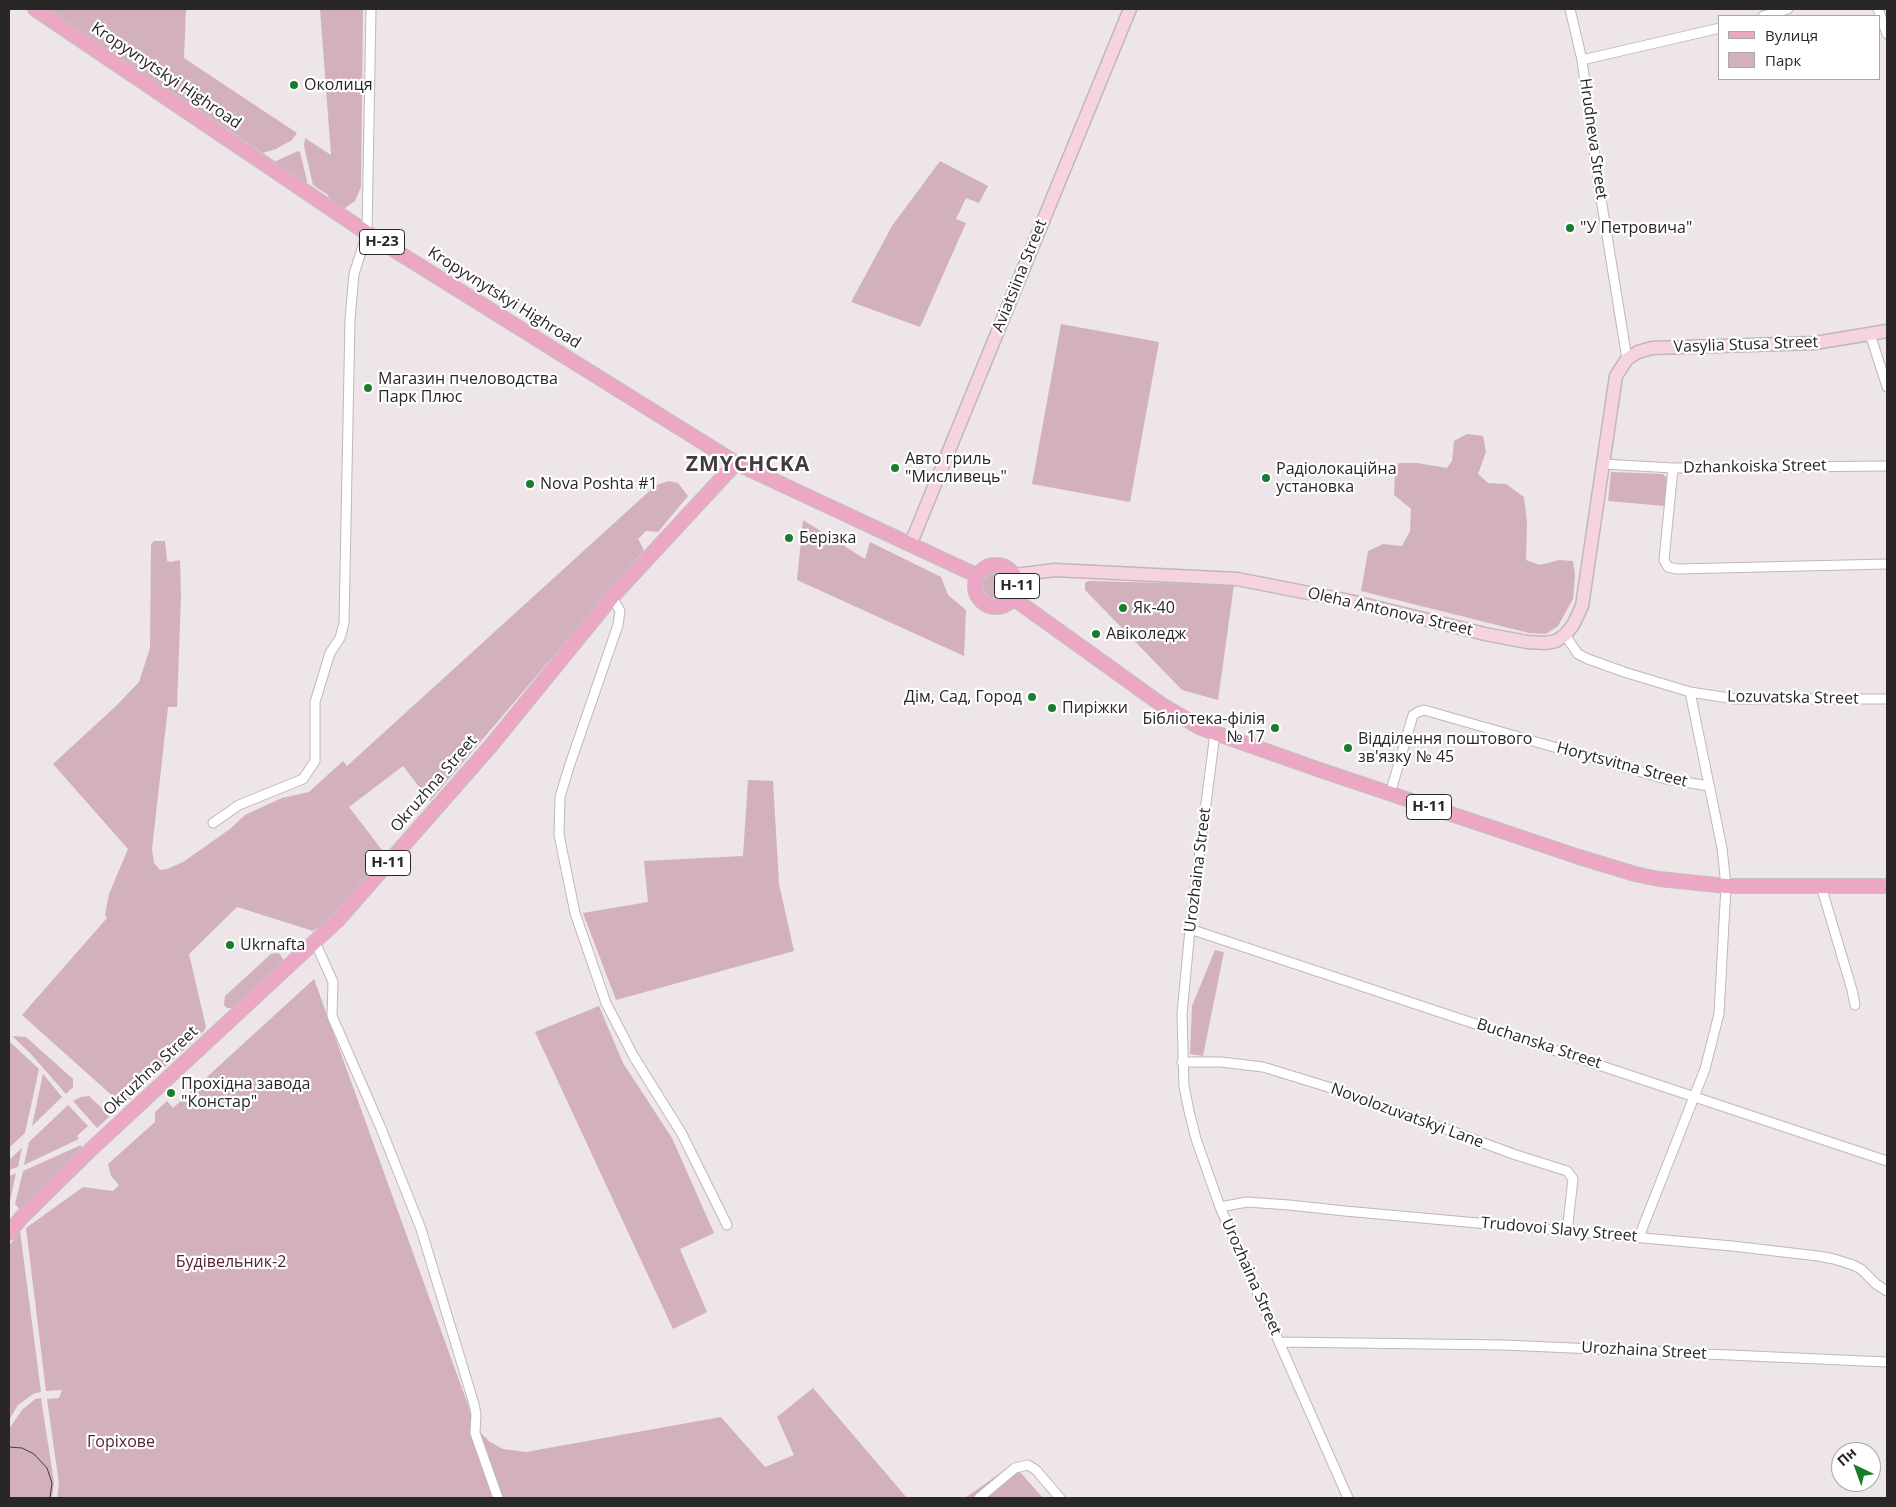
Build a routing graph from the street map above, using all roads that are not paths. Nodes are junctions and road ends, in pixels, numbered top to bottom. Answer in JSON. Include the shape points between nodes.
{"nodes":[{"id":1,"x":35,"y":9,"type":"edge"},
{"id":2,"x":371,"y":9,"type":"edge"},
{"id":3,"x":1130,"y":9,"type":"edge"},
{"id":4,"x":1570,"y":9,"type":"edge"},
{"id":5,"x":1788,"y":9,"type":"edge"},
{"id":6,"x":1767,"y":15,"type":"edge"},
{"id":7,"x":1881,"y":17,"type":"edge"},
{"id":8,"x":1718,"y":28,"type":"edge"},
{"id":9,"x":1887,"y":34,"type":"edge"},
{"id":10,"x":1582,"y":60,"type":"junction"},
{"id":11,"x":367,"y":233,"type":"junction"},
{"id":12,"x":1887,"y":331,"type":"edge"},
{"id":13,"x":1870,"y":334,"type":"junction"},
{"id":14,"x":1627,"y":359,"type":"junction"},
{"id":15,"x":1887,"y":387,"type":"edge"},
{"id":16,"x":736,"y":463,"type":"junction"},
{"id":17,"x":1603,"y":464,"type":"junction"},
{"id":18,"x":1887,"y":466,"type":"edge"},
{"id":19,"x":1673,"y":468,"type":"junction"},
{"id":20,"x":911,"y":543,"type":"junction"},
{"id":21,"x":1887,"y":564,"type":"edge"},
{"id":22,"x":1015,"y":574,"type":"junction"},
{"id":23,"x":978,"y":576,"type":"junction"},
{"id":24,"x":612,"y":596,"type":"junction"},
{"id":25,"x":1013,"y":598,"type":"junction"},
{"id":26,"x":1565,"y":635,"type":"junction"},
{"id":27,"x":1690,"y":692,"type":"junction"},
{"id":28,"x":1887,"y":699,"type":"edge"},
{"id":29,"x":1215,"y":733,"type":"junction"},
{"id":30,"x":1709,"y":786,"type":"junction"},
{"id":31,"x":1390,"y":794,"type":"junction"},
{"id":32,"x":213,"y":823,"type":"dead end"},
{"id":33,"x":1726,"y":886,"type":"junction"},
{"id":34,"x":1821,"y":886,"type":"junction"},
{"id":35,"x":1887,"y":886,"type":"edge"},
{"id":36,"x":1190,"y":929,"type":"junction"},
{"id":37,"x":315,"y":942,"type":"junction"},
{"id":38,"x":1855,"y":1005,"type":"dead end"},
{"id":39,"x":1182,"y":1062,"type":"junction"},
{"id":40,"x":1695,"y":1096,"type":"junction"},
{"id":41,"x":1887,"y":1161,"type":"edge"},
{"id":42,"x":1220,"y":1207,"type":"junction"},
{"id":43,"x":727,"y":1225,"type":"dead end"},
{"id":44,"x":1567,"y":1232,"type":"junction"},
{"id":45,"x":9,"y":1233,"type":"edge"},
{"id":46,"x":1639,"y":1237,"type":"junction"},
{"id":47,"x":1887,"y":1292,"type":"edge"},
{"id":48,"x":1279,"y":1342,"type":"junction"},
{"id":49,"x":1887,"y":1362,"type":"edge"},
{"id":50,"x":498,"y":1498,"type":"edge"},
{"id":51,"x":979,"y":1498,"type":"edge"},
{"id":52,"x":1060,"y":1498,"type":"edge"},
{"id":53,"x":1348,"y":1498,"type":"edge"}],
"edges":[{"from":1,"to":11,"type":"main road","name":"Kropyvnytskyi Highroad","number":"Н-23"},
{"from":2,"to":11,"type":"street"},
{"from":3,"to":20,"type":"main road","name":"Aviatsiina Street"},
{"from":4,"to":10,"type":"street","name":"Hrudneva Street"},
{"from":5,"to":6,"type":"street"},
{"from":7,"to":9,"type":"street"},
{"from":8,"to":10,"type":"street"},
{"from":10,"to":14,"type":"street","name":"Hrudneva Street"},
{"from":11,"to":16,"type":"main road","name":"Kropyvnytskyi Highroad","number":"Н-23"},
{"from":11,"to":32,"type":"street","via":[[354,274],[350,319],[344,623],[340,638],[330,653],[315,702],[315,761],[304,779],[239,805]]},
{"from":12,"to":13,"type":"main road","name":"Vasylia Stusa Street"},
{"from":13,"to":14,"type":"main road","name":"Vasylia Stusa Street","via":[[1784,345],[1652,348]]},
{"from":13,"to":15,"type":"street"},
{"from":14,"to":17,"type":"main road","via":[[1616,376]]},
{"from":16,"to":20,"type":"main road","name":"Kropyvnytskyi Highroad","number":"Н-11"},
{"from":16,"to":24,"type":"main road","name":"Okruzhna Street","number":"Н-11"},
{"from":17,"to":19,"type":"street"},
{"from":17,"to":26,"type":"main road","via":[[1582,606]]},
{"from":18,"to":19,"type":"street","name":"Dzhankoiska Street"},
{"from":19,"to":21,"type":"street","name":"Dzhankoiska Street","via":[[1664,560],[1668,567]]},
{"from":20,"to":23,"type":"main road","name":"Kropyvnytskyi Highroad","number":"Н-11"},
{"from":22,"to":23,"type":"main road","number":"Н-11","via":[[997,565],[986,568]]},
{"from":22,"to":25,"type":"main road","number":"Н-11","via":[[1017,588]]},
{"from":22,"to":26,"type":"main road","name":"Oleha Antonova Street","via":[[1055,570],[1237,579],[1527,642],[1546,643]]},
{"from":23,"to":25,"type":"main road","number":"Н-11","via":[[975,586],[985,604],[1005,605]]},
{"from":24,"to":37,"type":"main road","name":"Okruzhna Street","number":"Н-11","via":[[489,748]]},
{"from":24,"to":43,"type":"street","via":[[620,611],[618,625],[560,797],[559,836],[575,914],[606,1003],[634,1058],[682,1134]]},
{"from":25,"to":29,"type":"main road","number":"Н-11","via":[[1162,705]]},
{"from":26,"to":27,"type":"street","name":"Lozuvatska Street","via":[[1578,654],[1588,659]]},
{"from":27,"to":28,"type":"street","name":"Lozuvatska Street","via":[[1735,699]]},
{"from":27,"to":30,"type":"street"},
{"from":29,"to":31,"type":"main road","number":"Н-11"},
{"from":29,"to":36,"type":"street","name":"Urozhaina Street"},
{"from":30,"to":31,"type":"street","name":"Horytsvitna Street","via":[[1666,779],[1424,710],[1414,715]]},
{"from":30,"to":33,"type":"street"},
{"from":31,"to":33,"type":"main road","number":"Н-11","via":[[1636,874]]},
{"from":33,"to":34,"type":"main road","number":"Н-11"},
{"from":33,"to":40,"type":"street","via":[[1719,1014]]},
{"from":34,"to":35,"type":"main road","number":"Н-11"},
{"from":34,"to":38,"type":"street"},
{"from":36,"to":39,"type":"street","name":"Urozhaina Street","via":[[1182,1014]]},
{"from":36,"to":40,"type":"street","name":"Buchanska Street"},
{"from":37,"to":45,"type":"main road","name":"Okruzhna Street","number":"Н-11","via":[[86,1154]]},
{"from":37,"to":50,"type":"street","via":[[333,982],[332,1016],[421,1229],[474,1404],[475,1433]]},
{"from":39,"to":42,"type":"street","name":"Urozhaina Street","via":[[1188,1111]]},
{"from":39,"to":44,"type":"street","name":"Novolozuvatskyi Lane","via":[[1222,1062],[1263,1068],[1328,1087],[1567,1171],[1573,1179]]},
{"from":40,"to":41,"type":"street","name":"Buchanska Street"},
{"from":40,"to":46,"type":"street"},
{"from":42,"to":44,"type":"street","name":"Trudovoi Slavy Street","via":[[1247,1202],[1265,1203]]},
{"from":42,"to":48,"type":"street","name":"Urozhaina Street"},
{"from":44,"to":46,"type":"street","name":"Trudovoi Slavy Street"},
{"from":46,"to":47,"type":"street","name":"Trudovoi Slavy Street","via":[[1834,1259],[1861,1269]]},
{"from":48,"to":49,"type":"street","name":"Urozhaina Street","via":[[1504,1345]]},
{"from":48,"to":53,"type":"street"},
{"from":51,"to":52,"type":"street","via":[[1015,1468],[1028,1465]]}]}
